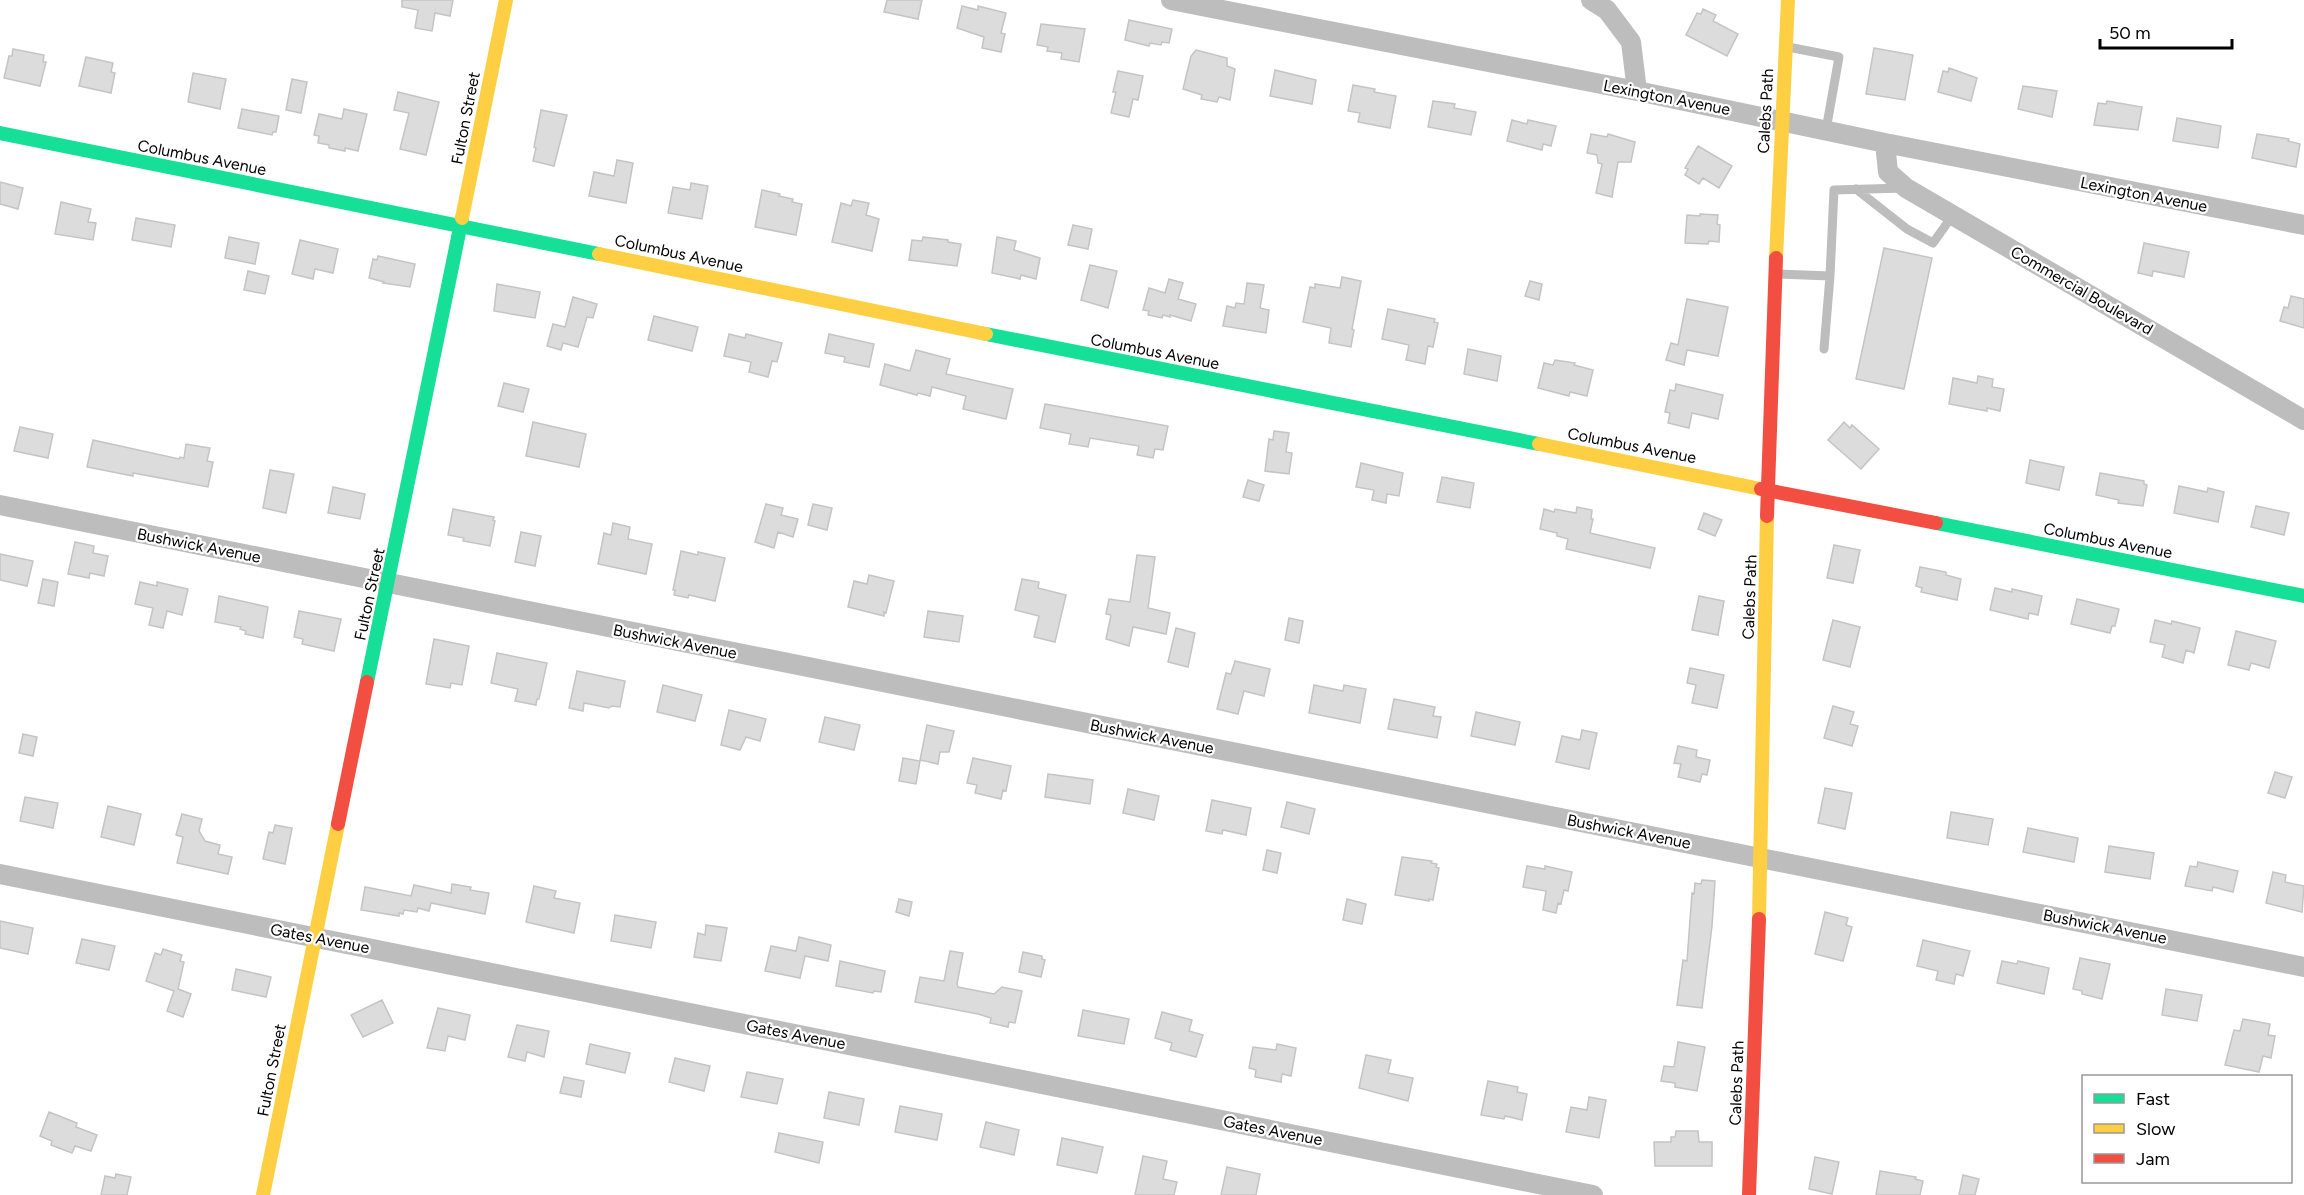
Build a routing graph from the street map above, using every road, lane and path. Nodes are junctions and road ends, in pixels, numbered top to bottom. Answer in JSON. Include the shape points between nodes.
{"nodes":[{"id":1,"x":506,"y":0,"type":"edge"},
{"id":2,"x":1171,"y":0,"type":"edge"},
{"id":3,"x":1591,"y":0,"type":"edge"},
{"id":4,"x":1788,"y":0,"type":"edge"},
{"id":5,"x":1786,"y":47,"type":"junction"},
{"id":6,"x":1637,"y":90,"type":"junction"},
{"id":7,"x":1781,"y":120,"type":"junction"},
{"id":8,"x":1826,"y":130,"type":"junction"},
{"id":9,"x":0,"y":134,"type":"edge"},
{"id":10,"x":1885,"y":143,"type":"junction"},
{"id":11,"x":1906,"y":188,"type":"junction"},
{"id":12,"x":1856,"y":189,"type":"junction"},
{"id":13,"x":1953,"y":215,"type":"junction"},
{"id":14,"x":460,"y":225,"type":"junction"},
{"id":15,"x":2304,"y":225,"type":"edge"},
{"id":16,"x":1775,"y":274,"type":"junction"},
{"id":17,"x":1830,"y":276,"type":"junction"},
{"id":18,"x":1824,"y":349,"type":"dead end"},
{"id":19,"x":2304,"y":420,"type":"edge"},
{"id":20,"x":1769,"y":488,"type":"junction"},
{"id":21,"x":0,"y":505,"type":"edge"},
{"id":22,"x":388,"y":584,"type":"junction"},
{"id":23,"x":2304,"y":596,"type":"edge"},
{"id":24,"x":1761,"y":857,"type":"junction"},
{"id":25,"x":0,"y":874,"type":"edge"},
{"id":26,"x":315,"y":937,"type":"junction"},
{"id":27,"x":2304,"y":967,"type":"edge"},
{"id":28,"x":263,"y":1195,"type":"edge"},
{"id":29,"x":1593,"y":1195,"type":"edge"},
{"id":30,"x":1749,"y":1195,"type":"edge"}],
"edges":[{"from":1,"to":14,"type":"street","name":"Fulton Street"},
{"from":2,"to":6,"type":"street","name":"Lexington Avenue"},
{"from":3,"to":6,"type":"street","via":[[1607,10],[1631,42]]},
{"from":4,"to":5,"type":"street","name":"Calebs Path"},
{"from":5,"to":7,"type":"street","name":"Calebs Path"},
{"from":5,"to":8,"type":"lane","via":[[1839,57]]},
{"from":6,"to":7,"type":"street","name":"Lexington Avenue"},
{"from":7,"to":8,"type":"street","name":"Lexington Avenue"},
{"from":7,"to":16,"type":"street","name":"Calebs Path"},
{"from":8,"to":10,"type":"street","name":"Lexington Avenue"},
{"from":9,"to":14,"type":"street","name":"Columbus Avenue"},
{"from":10,"to":11,"type":"street","name":"Commercial Boulevard","via":[[1888,172]]},
{"from":10,"to":15,"type":"street","name":"Lexington Avenue"},
{"from":11,"to":12,"type":"lane"},
{"from":11,"to":13,"type":"street","name":"Commercial Boulevard"},
{"from":12,"to":13,"type":"lane","via":[[1907,229],[1933,243]]},
{"from":12,"to":17,"type":"lane","via":[[1834,190]]},
{"from":13,"to":19,"type":"street","name":"Commercial Boulevard"},
{"from":14,"to":20,"type":"street","name":"Columbus Avenue","via":[[1117,361]]},
{"from":14,"to":22,"type":"street","name":"Fulton Street"},
{"from":16,"to":17,"type":"lane"},
{"from":16,"to":20,"type":"street","name":"Calebs Path"},
{"from":17,"to":18,"type":"lane"},
{"from":20,"to":23,"type":"street","name":"Columbus Avenue"},
{"from":20,"to":24,"type":"street","name":"Calebs Path"},
{"from":21,"to":22,"type":"street","name":"Bushwick Avenue"},
{"from":22,"to":24,"type":"street","name":"Bushwick Avenue"},
{"from":22,"to":26,"type":"street","name":"Fulton Street"},
{"from":24,"to":27,"type":"street","name":"Bushwick Avenue"},
{"from":24,"to":30,"type":"street","name":"Calebs Path"},
{"from":25,"to":26,"type":"street","name":"Gates Avenue"},
{"from":26,"to":28,"type":"street","name":"Fulton Street"},
{"from":26,"to":29,"type":"street","name":"Gates Avenue"}]}
